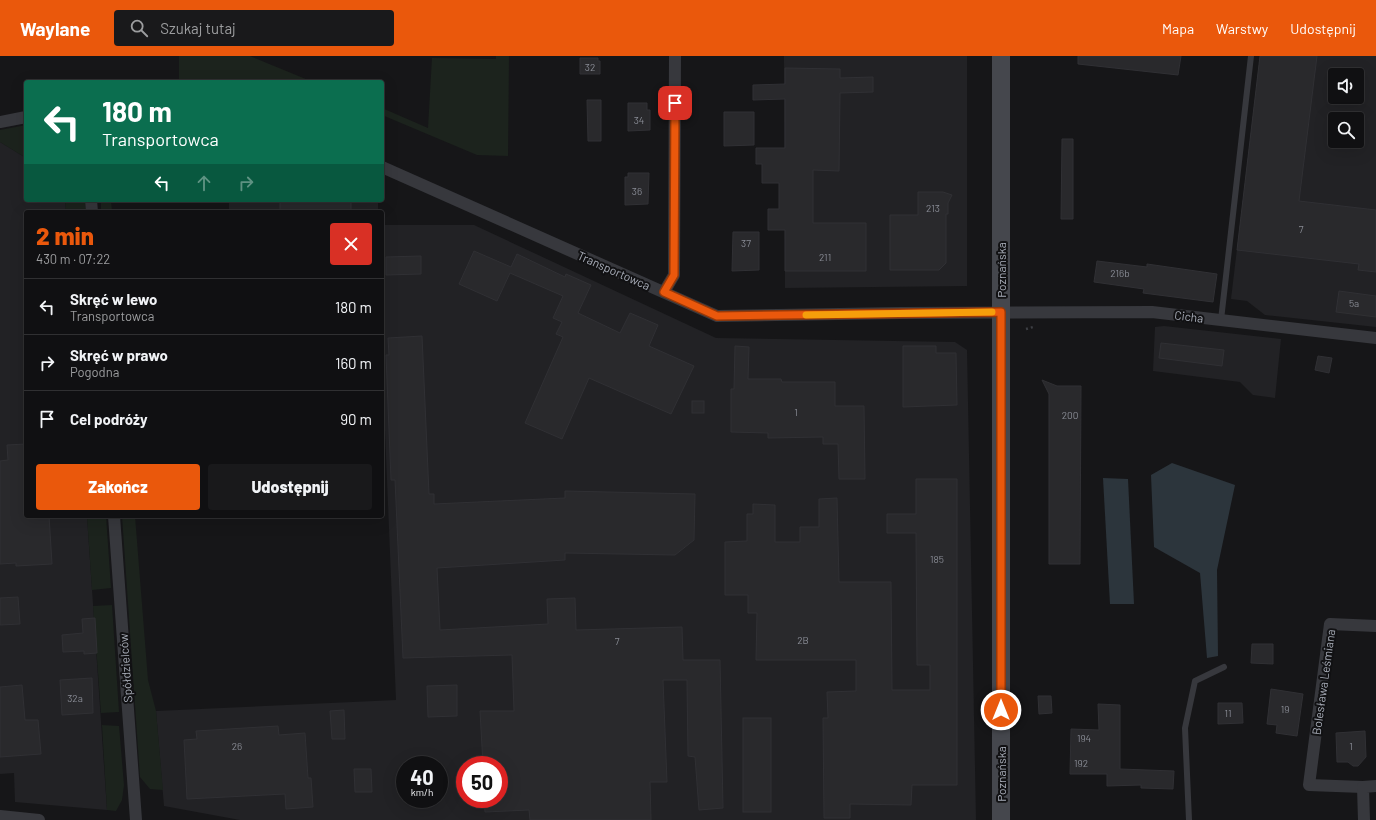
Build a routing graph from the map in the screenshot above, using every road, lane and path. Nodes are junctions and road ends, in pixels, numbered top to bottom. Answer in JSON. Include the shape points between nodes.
{"nodes":[{"id":1,"x":675,"y":56,"type":"edge"},
{"id":2,"x":1001,"y":56,"type":"edge"},
{"id":3,"x":1251,"y":56,"type":"edge"},
{"id":4,"x":24,"y":117,"type":"edge"},
{"id":5,"x":0,"y":122,"type":"edge"},
{"id":6,"x":384,"y":168,"type":"edge"},
{"id":7,"x":664,"y":292,"type":"junction"},
{"id":8,"x":1001,"y":312,"type":"junction"},
{"id":9,"x":1221,"y":320,"type":"junction"},
{"id":10,"x":1376,"y":338,"type":"edge"},
{"id":11,"x":114,"y":518,"type":"edge"},
{"id":12,"x":1376,"y":626,"type":"edge"},
{"id":13,"x":1224,"y":667,"type":"dead end"},
{"id":14,"x":1376,"y":786,"type":"edge"},
{"id":15,"x":1363,"y":787,"type":"junction"},
{"id":16,"x":0,"y":816,"type":"edge"},
{"id":17,"x":39,"y":820,"type":"edge"},
{"id":18,"x":136,"y":820,"type":"edge"},
{"id":19,"x":1001,"y":820,"type":"edge"},
{"id":20,"x":1189,"y":820,"type":"edge"},
{"id":21,"x":1364,"y":820,"type":"edge"}],
"edges":[{"from":1,"to":7,"type":"street","via":[[674,275]]},
{"from":2,"to":8,"type":"main road","name":"Poznańska"},
{"from":3,"to":9,"type":"lane"},
{"from":4,"to":5,"type":"street"},
{"from":6,"to":7,"type":"street","name":"Transportowca"},
{"from":7,"to":8,"type":"street","name":"Transportowca","via":[[717,316]]},
{"from":8,"to":9,"type":"street","name":"Cicha","via":[[1152,312]]},
{"from":8,"to":19,"type":"main road","name":"Poznańska"},
{"from":9,"to":10,"type":"street","name":"Cicha"},
{"from":11,"to":18,"type":"street","name":"Spółdzielców"},
{"from":12,"to":15,"type":"street","name":"Bolesława Leśmiana","via":[[1330,624],[1309,785]]},
{"from":13,"to":20,"type":"lane","via":[[1195,681],[1185,728]]},
{"from":14,"to":15,"type":"street"},
{"from":15,"to":21,"type":"street"},
{"from":16,"to":17,"type":"street"}]}
